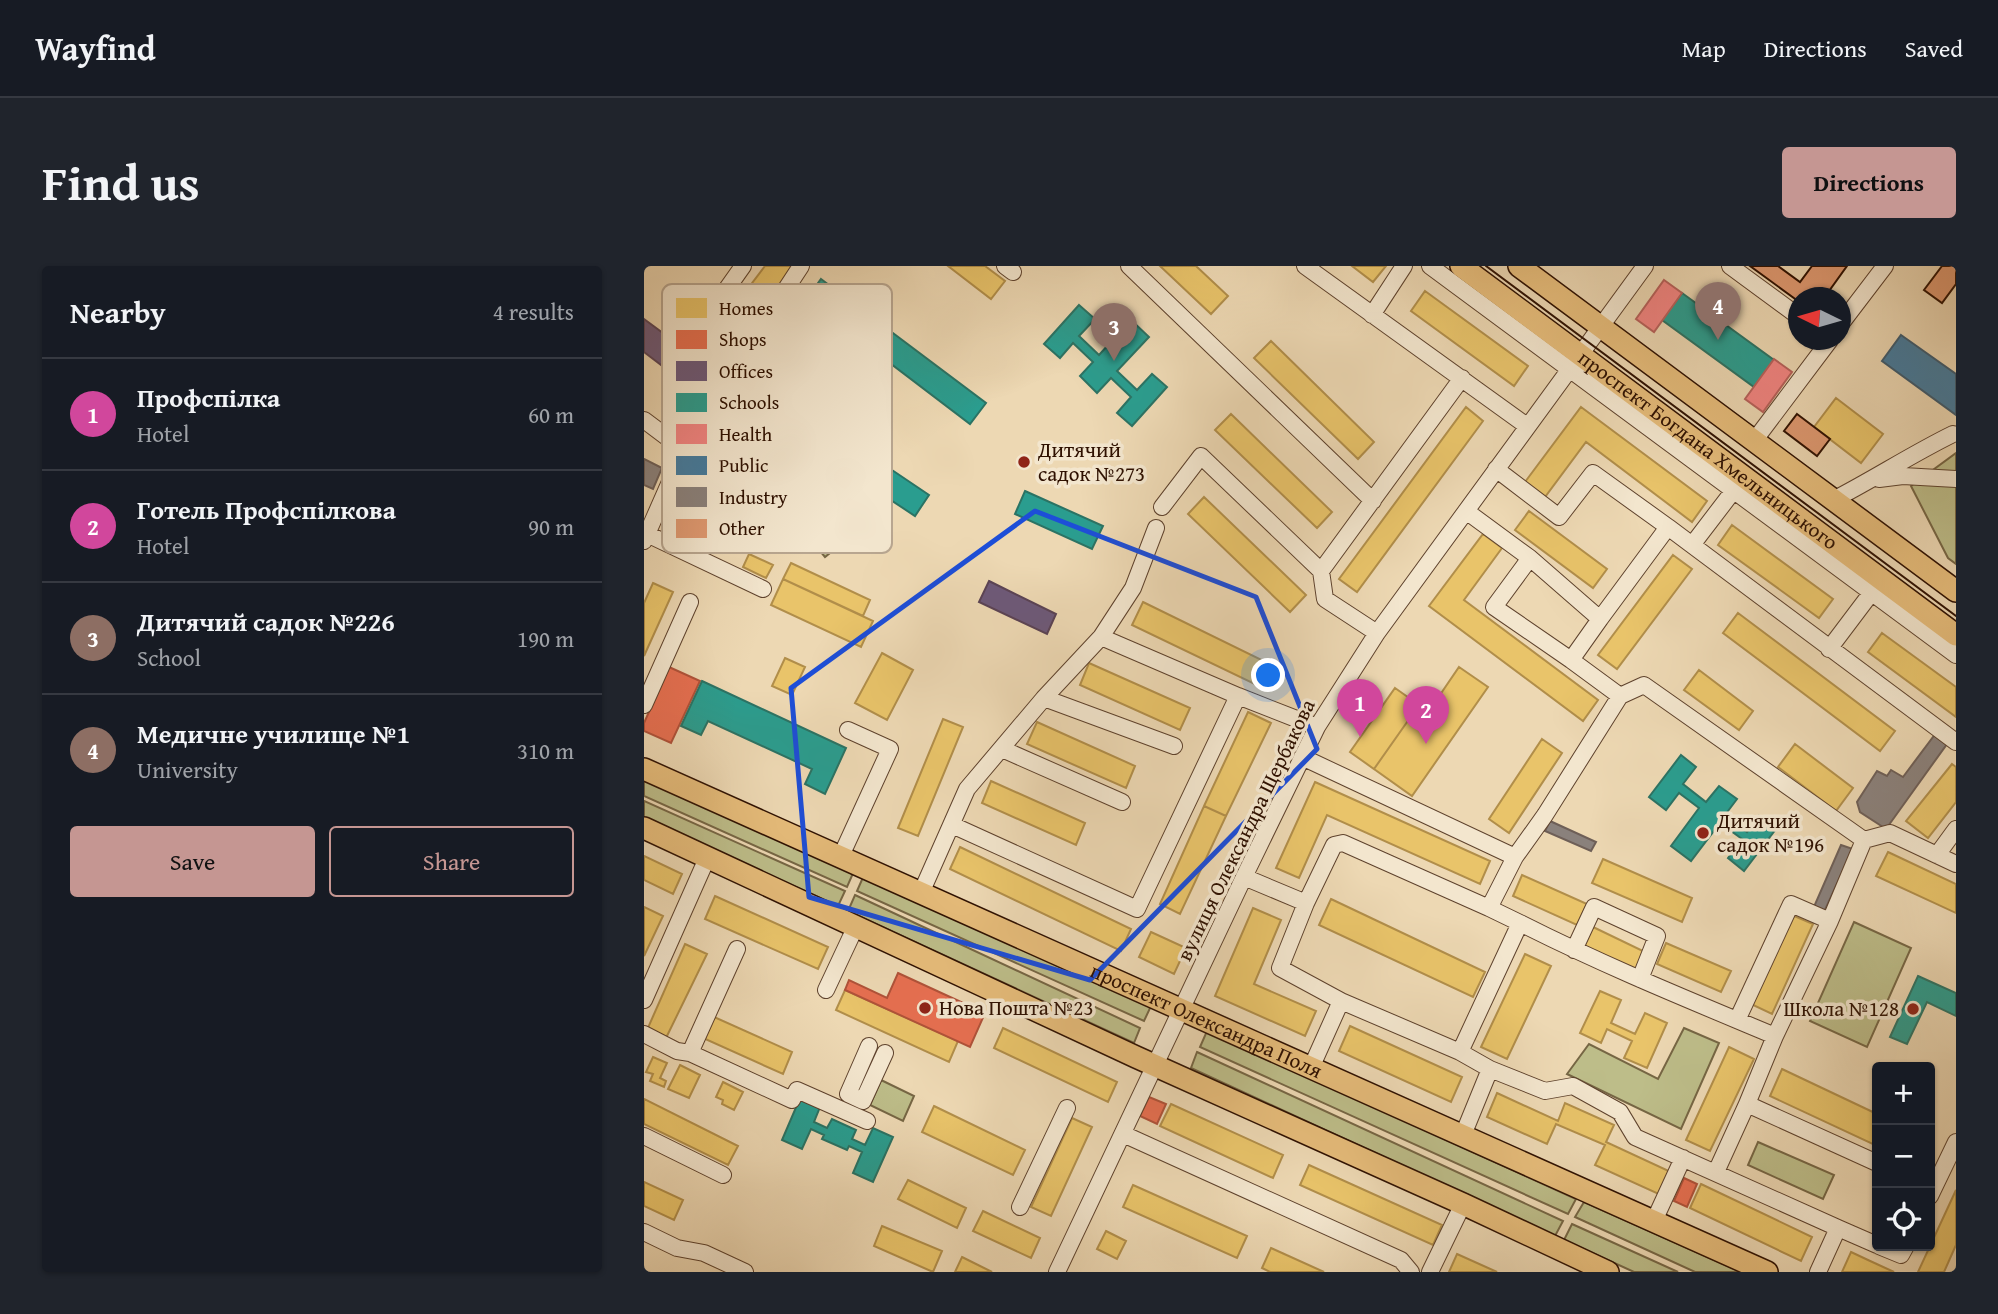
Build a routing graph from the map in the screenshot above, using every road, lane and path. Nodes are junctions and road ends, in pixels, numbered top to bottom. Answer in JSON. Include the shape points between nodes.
{"nodes":[{"id":1,"x":743,"y":266,"type":"edge"},
{"id":2,"x":801,"y":266,"type":"edge"},
{"id":3,"x":1129,"y":266,"type":"edge"},
{"id":4,"x":1305,"y":266,"type":"edge"},
{"id":5,"x":1404,"y":266,"type":"edge"},
{"id":6,"x":1430,"y":266,"type":"edge"},
{"id":7,"x":1461,"y":266,"type":"edge"},
{"id":8,"x":1519,"y":266,"type":"edge"},
{"id":9,"x":1645,"y":266,"type":"edge"},
{"id":10,"x":1730,"y":266,"type":"edge"},
{"id":11,"x":1885,"y":266,"type":"edge"},
{"id":12,"x":730,"y":284,"type":"edge"},
{"id":13,"x":789,"y":284,"type":"edge"},
{"id":14,"x":1788,"y":309,"type":"edge"},
{"id":15,"x":1851,"y":311,"type":"edge"},
{"id":16,"x":1373,"y":315,"type":"junction"},
{"id":17,"x":1600,"y":326,"type":"junction"},
{"id":18,"x":1822,"y":350,"type":"edge"},
{"id":19,"x":1575,"y":362,"type":"junction"},
{"id":20,"x":1462,"y":378,"type":"junction"},
{"id":21,"x":644,"y":420,"type":"edge"},
{"id":22,"x":1527,"y":426,"type":"junction"},
{"id":23,"x":662,"y":434,"type":"edge"},
{"id":24,"x":1953,"y":434,"type":"dead end"},
{"id":25,"x":1754,"y":441,"type":"junction"},
{"id":26,"x":1496,"y":469,"type":"junction"},
{"id":27,"x":1956,"y":479,"type":"edge"},
{"id":28,"x":1870,"y":481,"type":"junction"},
{"id":29,"x":1734,"y":490,"type":"junction"},
{"id":30,"x":662,"y":500,"type":"edge"},
{"id":31,"x":1833,"y":500,"type":"junction"},
{"id":32,"x":1373,"y":501,"type":"junction"},
{"id":33,"x":1162,"y":507,"type":"dead end"},
{"id":34,"x":1465,"y":510,"type":"junction"},
{"id":35,"x":1668,"y":527,"type":"junction"},
{"id":36,"x":1156,"y":528,"type":"dead end"},
{"id":37,"x":1800,"y":529,"type":"junction"},
{"id":38,"x":645,"y":538,"type":"edge"},
{"id":39,"x":662,"y":545,"type":"edge"},
{"id":40,"x":1692,"y":545,"type":"junction"},
{"id":41,"x":680,"y":553,"type":"edge"},
{"id":42,"x":1530,"y":558,"type":"junction"},
{"id":43,"x":1321,"y":571,"type":"junction"},
{"id":44,"x":763,"y":589,"type":"dead end"},
{"id":45,"x":1956,"y":591,"type":"edge"},
{"id":46,"x":1872,"y":592,"type":"junction"},
{"id":47,"x":690,"y":602,"type":"dead end"},
{"id":48,"x":1600,"y":619,"type":"junction"},
{"id":49,"x":1943,"y":632,"type":"edge"},
{"id":50,"x":1377,"y":633,"type":"junction"},
{"id":51,"x":1101,"y":637,"type":"junction"},
{"id":52,"x":1829,"y":649,"type":"junction"},
{"id":53,"x":1956,"y":655,"type":"edge"},
{"id":54,"x":1571,"y":660,"type":"junction"},
{"id":55,"x":1238,"y":696,"type":"junction"},
{"id":56,"x":1620,"y":696,"type":"junction"},
{"id":57,"x":1044,"y":698,"type":"junction"},
{"id":58,"x":644,"y":705,"type":"edge"},
{"id":59,"x":1317,"y":727,"type":"junction"},
{"id":60,"x":848,"y":730,"type":"dead end"},
{"id":61,"x":1956,"y":742,"type":"edge"},
{"id":62,"x":1174,"y":746,"type":"dead end"},
{"id":63,"x":1002,"y":749,"type":"junction"},
{"id":64,"x":1302,"y":757,"type":"junction"},
{"id":65,"x":644,"y":769,"type":"edge"},
{"id":66,"x":1122,"y":802,"type":"dead end"},
{"id":67,"x":952,"y":825,"type":"junction"},
{"id":68,"x":644,"y":828,"type":"edge"},
{"id":69,"x":1956,"y":829,"type":"edge"},
{"id":70,"x":1864,"y":840,"type":"junction"},
{"id":71,"x":1937,"y":855,"type":"junction"},
{"id":72,"x":708,"y":856,"type":"junction"},
{"id":73,"x":841,"y":856,"type":"junction"},
{"id":74,"x":1515,"y":857,"type":"junction"},
{"id":75,"x":1956,"y":863,"type":"edge"},
{"id":76,"x":1244,"y":877,"type":"junction"},
{"id":77,"x":921,"y":893,"type":"junction"},
{"id":78,"x":1306,"y":903,"type":"junction"},
{"id":79,"x":1489,"y":908,"type":"junction"},
{"id":80,"x":1830,"y":922,"type":"junction"},
{"id":81,"x":1520,"y":923,"type":"junction"},
{"id":82,"x":856,"y":926,"type":"junction"},
{"id":83,"x":737,"y":949,"type":"dead end"},
{"id":84,"x":1574,"y":950,"type":"junction"},
{"id":85,"x":1640,"y":979,"type":"junction"},
{"id":86,"x":826,"y":990,"type":"dead end"},
{"id":87,"x":644,"y":1000,"type":"edge"},
{"id":88,"x":1341,"y":1001,"type":"junction"},
{"id":89,"x":1182,"y":1008,"type":"junction"},
{"id":90,"x":1739,"y":1016,"type":"dead end"},
{"id":91,"x":644,"y":1034,"type":"edge"},
{"id":92,"x":1776,"y":1036,"type":"junction"},
{"id":93,"x":869,"y":1046,"type":"dead end"},
{"id":94,"x":1460,"y":1052,"type":"junction"},
{"id":95,"x":690,"y":1053,"type":"junction"},
{"id":96,"x":886,"y":1053,"type":"dead end"},
{"id":97,"x":1156,"y":1065,"type":"junction"},
{"id":98,"x":1311,"y":1068,"type":"junction"},
{"id":99,"x":1490,"y":1069,"type":"junction"},
{"id":100,"x":1747,"y":1104,"type":"junction"},
{"id":101,"x":1067,"y":1108,"type":"dead end"},
{"id":102,"x":867,"y":1121,"type":"dead end"},
{"id":103,"x":1123,"y":1134,"type":"junction"},
{"id":104,"x":1463,"y":1135,"type":"junction"},
{"id":105,"x":644,"y":1136,"type":"edge"},
{"id":106,"x":1956,"y":1142,"type":"edge"},
{"id":107,"x":1683,"y":1158,"type":"junction"},
{"id":108,"x":1872,"y":1161,"type":"edge"},
{"id":109,"x":1716,"y":1172,"type":"junction"},
{"id":110,"x":723,"y":1175,"type":"dead end"},
{"id":111,"x":1932,"y":1188,"type":"edge"},
{"id":112,"x":1463,"y":1203,"type":"junction"},
{"id":113,"x":1020,"y":1207,"type":"dead end"},
{"id":114,"x":1654,"y":1221,"type":"junction"},
{"id":115,"x":1838,"y":1228,"type":"junction"},
{"id":116,"x":644,"y":1232,"type":"edge"},
{"id":117,"x":1872,"y":1242,"type":"edge"},
{"id":118,"x":745,"y":1272,"type":"edge"},
{"id":119,"x":1057,"y":1272,"type":"edge"},
{"id":120,"x":1411,"y":1272,"type":"edge"},
{"id":121,"x":1430,"y":1272,"type":"edge"},
{"id":122,"x":1607,"y":1272,"type":"edge"},
{"id":123,"x":1768,"y":1272,"type":"edge"},
{"id":124,"x":1818,"y":1272,"type":"edge"}],
"edges":[{"from":1,"to":12,"type":"street"},
{"from":2,"to":13,"type":"street"},
{"from":3,"to":32,"type":"street"},
{"from":4,"to":16,"type":"street"},
{"from":5,"to":16,"type":"street"},
{"from":6,"to":19,"type":"street"},
{"from":7,"to":19,"type":"main road","name":"проспект Богдана Хмельницького"},
{"from":8,"to":17,"type":"main road","name":"проспект Богдана Хмельницького"},
{"from":9,"to":17,"type":"street","name":"вулиця Олександра Щербакова"},
{"from":10,"to":14,"type":"street"},
{"from":11,"to":15,"type":"street"},
{"from":16,"to":20,"type":"street"},
{"from":17,"to":19,"type":"street","name":"вулиця Олександра Щербакова"},
{"from":17,"to":25,"type":"main road","name":"проспект Богдана Хмельницького"},
{"from":18,"to":25,"type":"street"},
{"from":19,"to":22,"type":"street","name":"вулиця Олександра Щербакова"},
{"from":19,"to":29,"type":"street"},
{"from":19,"to":37,"type":"main road","name":"проспект Богдана Хмельницького"},
{"from":20,"to":22,"type":"street"},
{"from":20,"to":32,"type":"street"},
{"from":21,"to":23,"type":"street"},
{"from":22,"to":26,"type":"street","name":"вулиця Олександра Щербакова"},
{"from":24,"to":28,"type":"street"},
{"from":25,"to":31,"type":"main road","name":"проспект Богдана Хмельницького"},
{"from":26,"to":34,"type":"street","name":"вулиця Олександра Щербакова"},
{"from":26,"to":35,"type":"street","via":[[1559,517],[1593,473]]},
{"from":27,"to":28,"type":"street","via":[[1903,476]]},
{"from":28,"to":31,"type":"street"},
{"from":29,"to":37,"type":"street"},
{"from":29,"to":40,"type":"street"},
{"from":30,"to":38,"type":"street"},
{"from":31,"to":45,"type":"main road","name":"проспект Богдана Хмельницького"},
{"from":32,"to":43,"type":"street"},
{"from":33,"to":43,"type":"street","via":[[1201,456]]},
{"from":34,"to":42,"type":"street"},
{"from":34,"to":50,"type":"street","name":"вулиця Олександра Щербакова"},
{"from":35,"to":40,"type":"street"},
{"from":35,"to":48,"type":"street"},
{"from":36,"to":51,"type":"street","via":[[1133,588]]},
{"from":37,"to":46,"type":"street"},
{"from":37,"to":49,"type":"main road","name":"проспект Богдана Хмельницького"},
{"from":38,"to":39,"type":"street"},
{"from":40,"to":52,"type":"street"},
{"from":41,"to":44,"type":"street"},
{"from":42,"to":48,"type":"street"},
{"from":42,"to":54,"type":"street","via":[[1494,607]]},
{"from":43,"to":50,"type":"street","via":[[1325,599]]},
{"from":46,"to":49,"type":"street"},
{"from":46,"to":52,"type":"street"},
{"from":47,"to":58,"type":"street"},
{"from":48,"to":54,"type":"street"},
{"from":49,"to":53,"type":"street"},
{"from":50,"to":59,"type":"street","name":"вулиця Олександра Щербакова"},
{"from":51,"to":55,"type":"street"},
{"from":51,"to":57,"type":"street"},
{"from":52,"to":61,"type":"street"},
{"from":54,"to":56,"type":"street"},
{"from":55,"to":59,"type":"street"},
{"from":55,"to":67,"type":"street","via":[[1137,909]]},
{"from":56,"to":70,"type":"street","via":[[1644,684]]},
{"from":56,"to":74,"type":"street"},
{"from":57,"to":62,"type":"street"},
{"from":57,"to":63,"type":"street"},
{"from":59,"to":64,"type":"street","name":"вулиця Олександра Щербакова"},
{"from":60,"to":73,"type":"street","via":[[890,749]]},
{"from":63,"to":66,"type":"street"},
{"from":63,"to":67,"type":"street","via":[[967,789]]},
{"from":64,"to":74,"type":"street"},
{"from":64,"to":76,"type":"street","name":"вулиця Олександра Щербакова"},
{"from":65,"to":73,"type":"main road","name":"проспект Олександра Поля"},
{"from":67,"to":77,"type":"street"},
{"from":68,"to":72,"type":"main road"},
{"from":69,"to":71,"type":"street"},
{"from":70,"to":71,"type":"street","via":[[1890,833]]},
{"from":70,"to":80,"type":"street"},
{"from":71,"to":75,"type":"street"},
{"from":72,"to":82,"type":"main road"},
{"from":72,"to":87,"type":"street"},
{"from":73,"to":77,"type":"main road","name":"проспект Олександра Поля"},
{"from":74,"to":79,"type":"street"},
{"from":76,"to":78,"type":"street"},
{"from":76,"to":89,"type":"street","name":"вулиця Олександра Щербакова"},
{"from":77,"to":89,"type":"main road","name":"проспект Олександра Поля"},
{"from":78,"to":79,"type":"street","via":[[1334,845],[1343,843]]},
{"from":78,"to":88,"type":"street","via":[[1280,968]]},
{"from":79,"to":81,"type":"street"},
{"from":80,"to":90,"type":"street","via":[[1791,904]]},
{"from":80,"to":92,"type":"street"},
{"from":81,"to":84,"type":"street"},
{"from":81,"to":94,"type":"street"},
{"from":82,"to":86,"type":"street"},
{"from":82,"to":97,"type":"main road"},
{"from":83,"to":95,"type":"street"},
{"from":84,"to":85,"type":"street"},
{"from":84,"to":85,"type":"street","via":[[1594,908],[1606,913],[1657,936]]},
{"from":85,"to":92,"type":"street"},
{"from":88,"to":94,"type":"street"},
{"from":88,"to":98,"type":"street"},
{"from":89,"to":97,"type":"street","name":"вулиця Олександра Щербакова"},
{"from":89,"to":98,"type":"main road","name":"проспект Олександра Поля"},
{"from":91,"to":95,"type":"street"},
{"from":92,"to":100,"type":"street"},
{"from":93,"to":96,"type":"street","via":[[848,1094],[863,1101]]},
{"from":94,"to":99,"type":"street"},
{"from":95,"to":102,"type":"street","via":[[792,1100],[797,1090]]},
{"from":97,"to":103,"type":"street","name":"вулиця Олександра Щербакова"},
{"from":97,"to":112,"type":"main road"},
{"from":98,"to":104,"type":"main road","name":"проспект Олександра Поля"},
{"from":99,"to":104,"type":"street"},
{"from":99,"to":107,"type":"street","via":[[1545,1091],[1573,1086],[1620,1112],[1635,1137]]},
{"from":100,"to":108,"type":"street"},
{"from":100,"to":109,"type":"street"},
{"from":101,"to":113,"type":"street"},
{"from":103,"to":119,"type":"street","name":"вулиця Олександра Щербакова"},
{"from":103,"to":120,"type":"street","via":[[1401,1260]]},
{"from":104,"to":114,"type":"main road","name":"проспект Олександра Поля"},
{"from":105,"to":110,"type":"street"},
{"from":106,"to":111,"type":"street"},
{"from":107,"to":109,"type":"street"},
{"from":107,"to":114,"type":"street"},
{"from":109,"to":115,"type":"street"},
{"from":112,"to":121,"type":"street"},
{"from":112,"to":122,"type":"main road"},
{"from":114,"to":123,"type":"main road","name":"проспект Олександра Поля"},
{"from":115,"to":117,"type":"street"},
{"from":115,"to":124,"type":"street"},
{"from":116,"to":118,"type":"street"}]}
